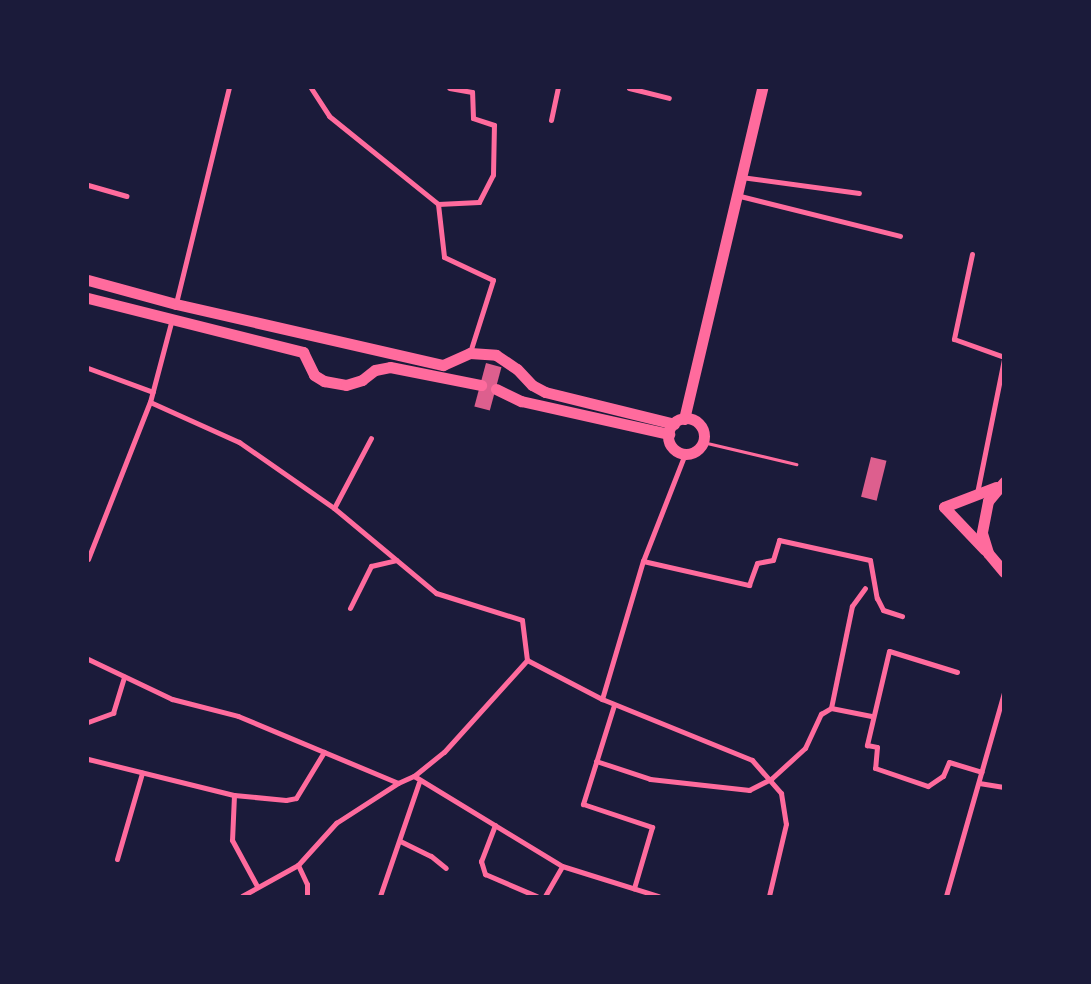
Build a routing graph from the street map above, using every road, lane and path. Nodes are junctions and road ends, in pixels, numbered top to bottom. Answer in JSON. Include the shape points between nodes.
{"nodes":[{"id":1,"x":229,"y":88,"type":"edge"},
{"id":2,"x":311,"y":88,"type":"edge"},
{"id":3,"x":449,"y":88,"type":"edge"},
{"id":4,"x":558,"y":88,"type":"edge"},
{"id":5,"x":629,"y":88,"type":"edge"},
{"id":6,"x":762,"y":88,"type":"edge"},
{"id":7,"x":473,"y":90,"type":"edge"},
{"id":8,"x":668,"y":98,"type":"dead end"},
{"id":9,"x":551,"y":120,"type":"dead end"},
{"id":10,"x":740,"y":177,"type":"junction"},
{"id":11,"x":88,"y":185,"type":"edge"},
{"id":12,"x":859,"y":194,"type":"dead end"},
{"id":13,"x":736,"y":195,"type":"junction"},
{"id":14,"x":126,"y":196,"type":"dead end"},
{"id":15,"x":438,"y":204,"type":"junction"},
{"id":16,"x":900,"y":236,"type":"dead end"},
{"id":17,"x":972,"y":254,"type":"dead end"},
{"id":18,"x":88,"y":280,"type":"edge"},
{"id":19,"x":88,"y":298,"type":"edge"},
{"id":20,"x":176,"y":304,"type":"junction"},
{"id":21,"x":172,"y":319,"type":"junction"},
{"id":22,"x":303,"y":333,"type":"junction"},
{"id":23,"x":303,"y":352,"type":"junction"},
{"id":24,"x":470,"y":353,"type":"junction"},
{"id":25,"x":1004,"y":358,"type":"edge"},
{"id":26,"x":442,"y":365,"type":"junction"},
{"id":27,"x":88,"y":368,"type":"edge"},
{"id":28,"x":441,"y":377,"type":"junction"},
{"id":29,"x":481,"y":385,"type":"dead end"},
{"id":30,"x":496,"y":389,"type":"dead end"},
{"id":31,"x":154,"y":392,"type":"junction"},
{"id":32,"x":150,"y":402,"type":"junction"},
{"id":33,"x":676,"y":426,"type":"junction"},
{"id":34,"x":371,"y":438,"type":"dead end"},
{"id":35,"x":703,"y":442,"type":"junction"},
{"id":36,"x":686,"y":454,"type":"junction"},
{"id":37,"x":796,"y":464,"type":"dead end"},
{"id":38,"x":1001,"y":484,"type":"edge"},
{"id":39,"x":977,"y":496,"type":"junction"},
{"id":40,"x":334,"y":508,"type":"junction"},
{"id":41,"x":988,"y":553,"type":"junction"},
{"id":42,"x":88,"y":559,"type":"edge"},
{"id":43,"x":396,"y":560,"type":"junction"},
{"id":44,"x":643,"y":561,"type":"junction"},
{"id":45,"x":1004,"y":572,"type":"edge"},
{"id":46,"x":865,"y":588,"type":"dead end"},
{"id":47,"x":350,"y":608,"type":"dead end"},
{"id":48,"x":902,"y":616,"type":"dead end"},
{"id":49,"x":88,"y":659,"type":"edge"},
{"id":50,"x":527,"y":660,"type":"junction"},
{"id":51,"x":957,"y":672,"type":"dead end"},
{"id":52,"x":124,"y":676,"type":"junction"},
{"id":53,"x":1004,"y":693,"type":"edge"},
{"id":54,"x":602,"y":700,"type":"junction"},
{"id":55,"x":614,"y":704,"type":"junction"},
{"id":56,"x":831,"y":708,"type":"junction"},
{"id":57,"x":871,"y":716,"type":"junction"},
{"id":58,"x":88,"y":722,"type":"edge"},
{"id":59,"x":324,"y":752,"type":"junction"},
{"id":60,"x":88,"y":759,"type":"edge"},
{"id":61,"x":596,"y":761,"type":"junction"},
{"id":62,"x":982,"y":772,"type":"junction"},
{"id":63,"x":142,"y":773,"type":"junction"},
{"id":64,"x":414,"y":776,"type":"junction"},
{"id":65,"x":771,"y":779,"type":"junction"},
{"id":66,"x":419,"y":782,"type":"junction"},
{"id":67,"x":398,"y":783,"type":"junction"},
{"id":68,"x":979,"y":783,"type":"junction"},
{"id":69,"x":1004,"y":786,"type":"edge"},
{"id":70,"x":234,"y":795,"type":"junction"},
{"id":71,"x":495,"y":825,"type":"junction"},
{"id":72,"x":400,"y":841,"type":"junction"},
{"id":73,"x":117,"y":859,"type":"dead end"},
{"id":74,"x":298,"y":865,"type":"junction"},
{"id":75,"x":562,"y":866,"type":"junction"},
{"id":76,"x":446,"y":868,"type":"dead end"},
{"id":77,"x":257,"y":886,"type":"junction"},
{"id":78,"x":634,"y":888,"type":"junction"},
{"id":79,"x":242,"y":896,"type":"edge"},
{"id":80,"x":306,"y":896,"type":"edge"},
{"id":81,"x":380,"y":896,"type":"edge"},
{"id":82,"x":536,"y":896,"type":"edge"},
{"id":83,"x":545,"y":896,"type":"edge"},
{"id":84,"x":658,"y":896,"type":"edge"},
{"id":85,"x":769,"y":896,"type":"edge"},
{"id":86,"x":946,"y":896,"type":"edge"}],
"edges":[{"from":1,"to":20,"type":"street"},
{"from":2,"to":15,"type":"street","via":[[329,116]]},
{"from":3,"to":7,"type":"street"},
{"from":4,"to":9,"type":"street"},
{"from":5,"to":8,"type":"street"},
{"from":6,"to":10,"type":"main road"},
{"from":7,"to":15,"type":"street","via":[[473,118],[494,125],[492,175],[479,202]]},
{"from":10,"to":12,"type":"street"},
{"from":10,"to":13,"type":"main road"},
{"from":11,"to":14,"type":"street"},
{"from":13,"to":16,"type":"street"},
{"from":13,"to":33,"type":"main road"},
{"from":15,"to":24,"type":"street","via":[[444,256],[493,280]]},
{"from":17,"to":25,"type":"street","via":[[954,340]]},
{"from":18,"to":20,"type":"main road"},
{"from":19,"to":21,"type":"main road"},
{"from":20,"to":22,"type":"main road"},
{"from":21,"to":23,"type":"main road"},
{"from":21,"to":31,"type":"street"},
{"from":22,"to":23,"type":"main road","via":[[310,343]]},
{"from":22,"to":26,"type":"main road"},
{"from":23,"to":28,"type":"main road","via":[[314,375],[324,381],[346,385],[362,380],[375,370],[390,367]]},
{"from":24,"to":26,"type":"main road"},
{"from":24,"to":33,"type":"main road","via":[[496,355],[507,360],[532,385],[545,392]]},
{"from":25,"to":39,"type":"street"},
{"from":26,"to":28,"type":"main road"},
{"from":27,"to":31,"type":"street"},
{"from":28,"to":29,"type":"main road"},
{"from":30,"to":33,"type":"main road","via":[[521,401]]},
{"from":31,"to":32,"type":"street"},
{"from":32,"to":40,"type":"street","via":[[239,442]]},
{"from":32,"to":42,"type":"street"},
{"from":33,"to":35,"type":"main road","via":[[700,425]]},
{"from":33,"to":36,"type":"main road","via":[[675,450]]},
{"from":34,"to":40,"type":"street"},
{"from":35,"to":36,"type":"main road","via":[[696,451]]},
{"from":35,"to":37,"type":"path"},
{"from":36,"to":44,"type":"street"},
{"from":38,"to":39,"type":"main road"},
{"from":38,"to":41,"type":"main road","via":[[988,501],[982,520]]},
{"from":39,"to":41,"type":"main road","via":[[944,507]]},
{"from":40,"to":43,"type":"street"},
{"from":41,"to":45,"type":"main road"},
{"from":43,"to":47,"type":"street","via":[[371,566]]},
{"from":43,"to":50,"type":"street","via":[[436,593],[522,620]]},
{"from":44,"to":48,"type":"street","via":[[749,585],[757,563],[773,560],[779,540],[870,560],[877,598],[883,610]]},
{"from":44,"to":54,"type":"street"},
{"from":46,"to":56,"type":"street","via":[[852,606]]},
{"from":49,"to":52,"type":"street"},
{"from":50,"to":54,"type":"street"},
{"from":50,"to":64,"type":"street","via":[[444,752]]},
{"from":51,"to":57,"type":"street","via":[[889,652]]},
{"from":52,"to":58,"type":"street","via":[[113,713]]},
{"from":52,"to":59,"type":"street","via":[[172,699],[238,716]]},
{"from":53,"to":62,"type":"street"},
{"from":54,"to":55,"type":"street"},
{"from":55,"to":61,"type":"street"},
{"from":55,"to":65,"type":"street","via":[[752,760]]},
{"from":56,"to":57,"type":"street"},
{"from":56,"to":65,"type":"street","via":[[821,714],[805,748]]},
{"from":57,"to":62,"type":"street","via":[[867,745],[877,747],[875,768],[928,786],[943,776],[949,762]]},
{"from":59,"to":67,"type":"street"},
{"from":59,"to":70,"type":"street","via":[[296,798]]},
{"from":60,"to":63,"type":"street"},
{"from":61,"to":65,"type":"street","via":[[650,779],[749,790]]},
{"from":61,"to":78,"type":"street","via":[[583,804],[652,827]]},
{"from":62,"to":68,"type":"street"},
{"from":63,"to":70,"type":"street"},
{"from":63,"to":73,"type":"street"},
{"from":64,"to":66,"type":"street"},
{"from":64,"to":67,"type":"street"},
{"from":65,"to":85,"type":"street","via":[[781,793],[786,824]]},
{"from":66,"to":71,"type":"street"},
{"from":66,"to":72,"type":"street"},
{"from":67,"to":74,"type":"street","via":[[336,823]]},
{"from":68,"to":69,"type":"street"},
{"from":68,"to":86,"type":"street"},
{"from":70,"to":77,"type":"street","via":[[232,840]]},
{"from":71,"to":75,"type":"street"},
{"from":71,"to":82,"type":"street","via":[[481,860],[485,874]]},
{"from":72,"to":76,"type":"street","via":[[431,856]]},
{"from":72,"to":81,"type":"street"},
{"from":74,"to":77,"type":"street"},
{"from":74,"to":80,"type":"street","via":[[307,884]]},
{"from":75,"to":78,"type":"street"},
{"from":75,"to":83,"type":"street"},
{"from":77,"to":79,"type":"street"},
{"from":78,"to":84,"type":"street"}]}
